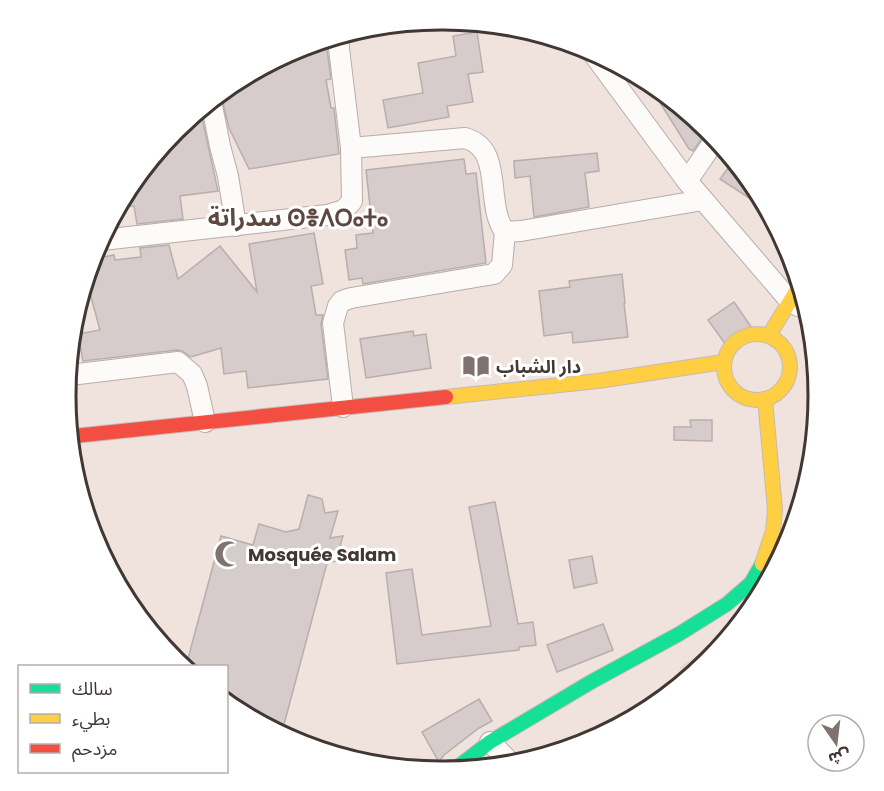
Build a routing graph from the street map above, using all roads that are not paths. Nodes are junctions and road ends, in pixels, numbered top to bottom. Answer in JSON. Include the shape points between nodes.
{"nodes":[{"id":1,"x":339,"y":45,"type":"edge"},
{"id":2,"x":604,"y":68,"type":"edge"},
{"id":3,"x":213,"y":111,"type":"edge"},
{"id":4,"x":710,"y":147,"type":"edge"},
{"id":5,"x":351,"y":148,"type":"junction"},
{"id":6,"x":687,"y":181,"type":"junction"},
{"id":7,"x":703,"y":200,"type":"junction"},
{"id":8,"x":236,"y":226,"type":"junction"},
{"id":9,"x":505,"y":232,"type":"junction"},
{"id":10,"x":112,"y":239,"type":"edge"},
{"id":11,"x":794,"y":298,"type":"edge"},
{"id":12,"x":795,"y":301,"type":"edge"},
{"id":13,"x":769,"y":335,"type":"junction"},
{"id":14,"x":800,"y":340,"type":"dead end"},
{"id":15,"x":788,"y":354,"type":"junction"},
{"id":16,"x":723,"y":362,"type":"junction"},
{"id":17,"x":77,"y":374,"type":"edge"},
{"id":18,"x":765,"y":399,"type":"junction"},
{"id":19,"x":343,"y":407,"type":"junction"},
{"id":20,"x":205,"y":422,"type":"junction"},
{"id":21,"x":79,"y":435,"type":"edge"},
{"id":22,"x":490,"y":742,"type":"junction"},
{"id":23,"x":504,"y":756,"type":"edge"},
{"id":24,"x":467,"y":760,"type":"edge"}],
"edges":[{"from":1,"to":5,"type":"street"},
{"from":2,"to":6,"type":"street"},
{"from":3,"to":8,"type":"street"},
{"from":4,"to":6,"type":"street"},
{"from":5,"to":8,"type":"street","via":[[352,201],[344,210]]},
{"from":5,"to":9,"type":"street","via":[[473,140],[489,158],[495,207]]},
{"from":6,"to":7,"type":"street"},
{"from":7,"to":9,"type":"street"},
{"from":7,"to":11,"type":"street"},
{"from":8,"to":10,"type":"street"},
{"from":9,"to":19,"type":"street","via":[[502,265],[494,274],[342,301],[333,323]]},
{"from":12,"to":13,"type":"main road"},
{"from":13,"to":15,"type":"main road"},
{"from":13,"to":16,"type":"main road","via":[[745,335],[734,341]]},
{"from":14,"to":15,"type":"main road"},
{"from":15,"to":18,"type":"main road","via":[[789,376],[784,386]]},
{"from":16,"to":18,"type":"main road","via":[[720,381],[742,397]]},
{"from":16,"to":19,"type":"main road","via":[[598,381]]},
{"from":17,"to":20,"type":"street","via":[[178,362],[192,374]]},
{"from":18,"to":22,"type":"main road","via":[[775,510],[773,531],[751,583],[728,604],[679,634]]},
{"from":19,"to":20,"type":"main road"},
{"from":20,"to":21,"type":"main road"},
{"from":22,"to":23,"type":"street"},
{"from":22,"to":24,"type":"main road"}]}
